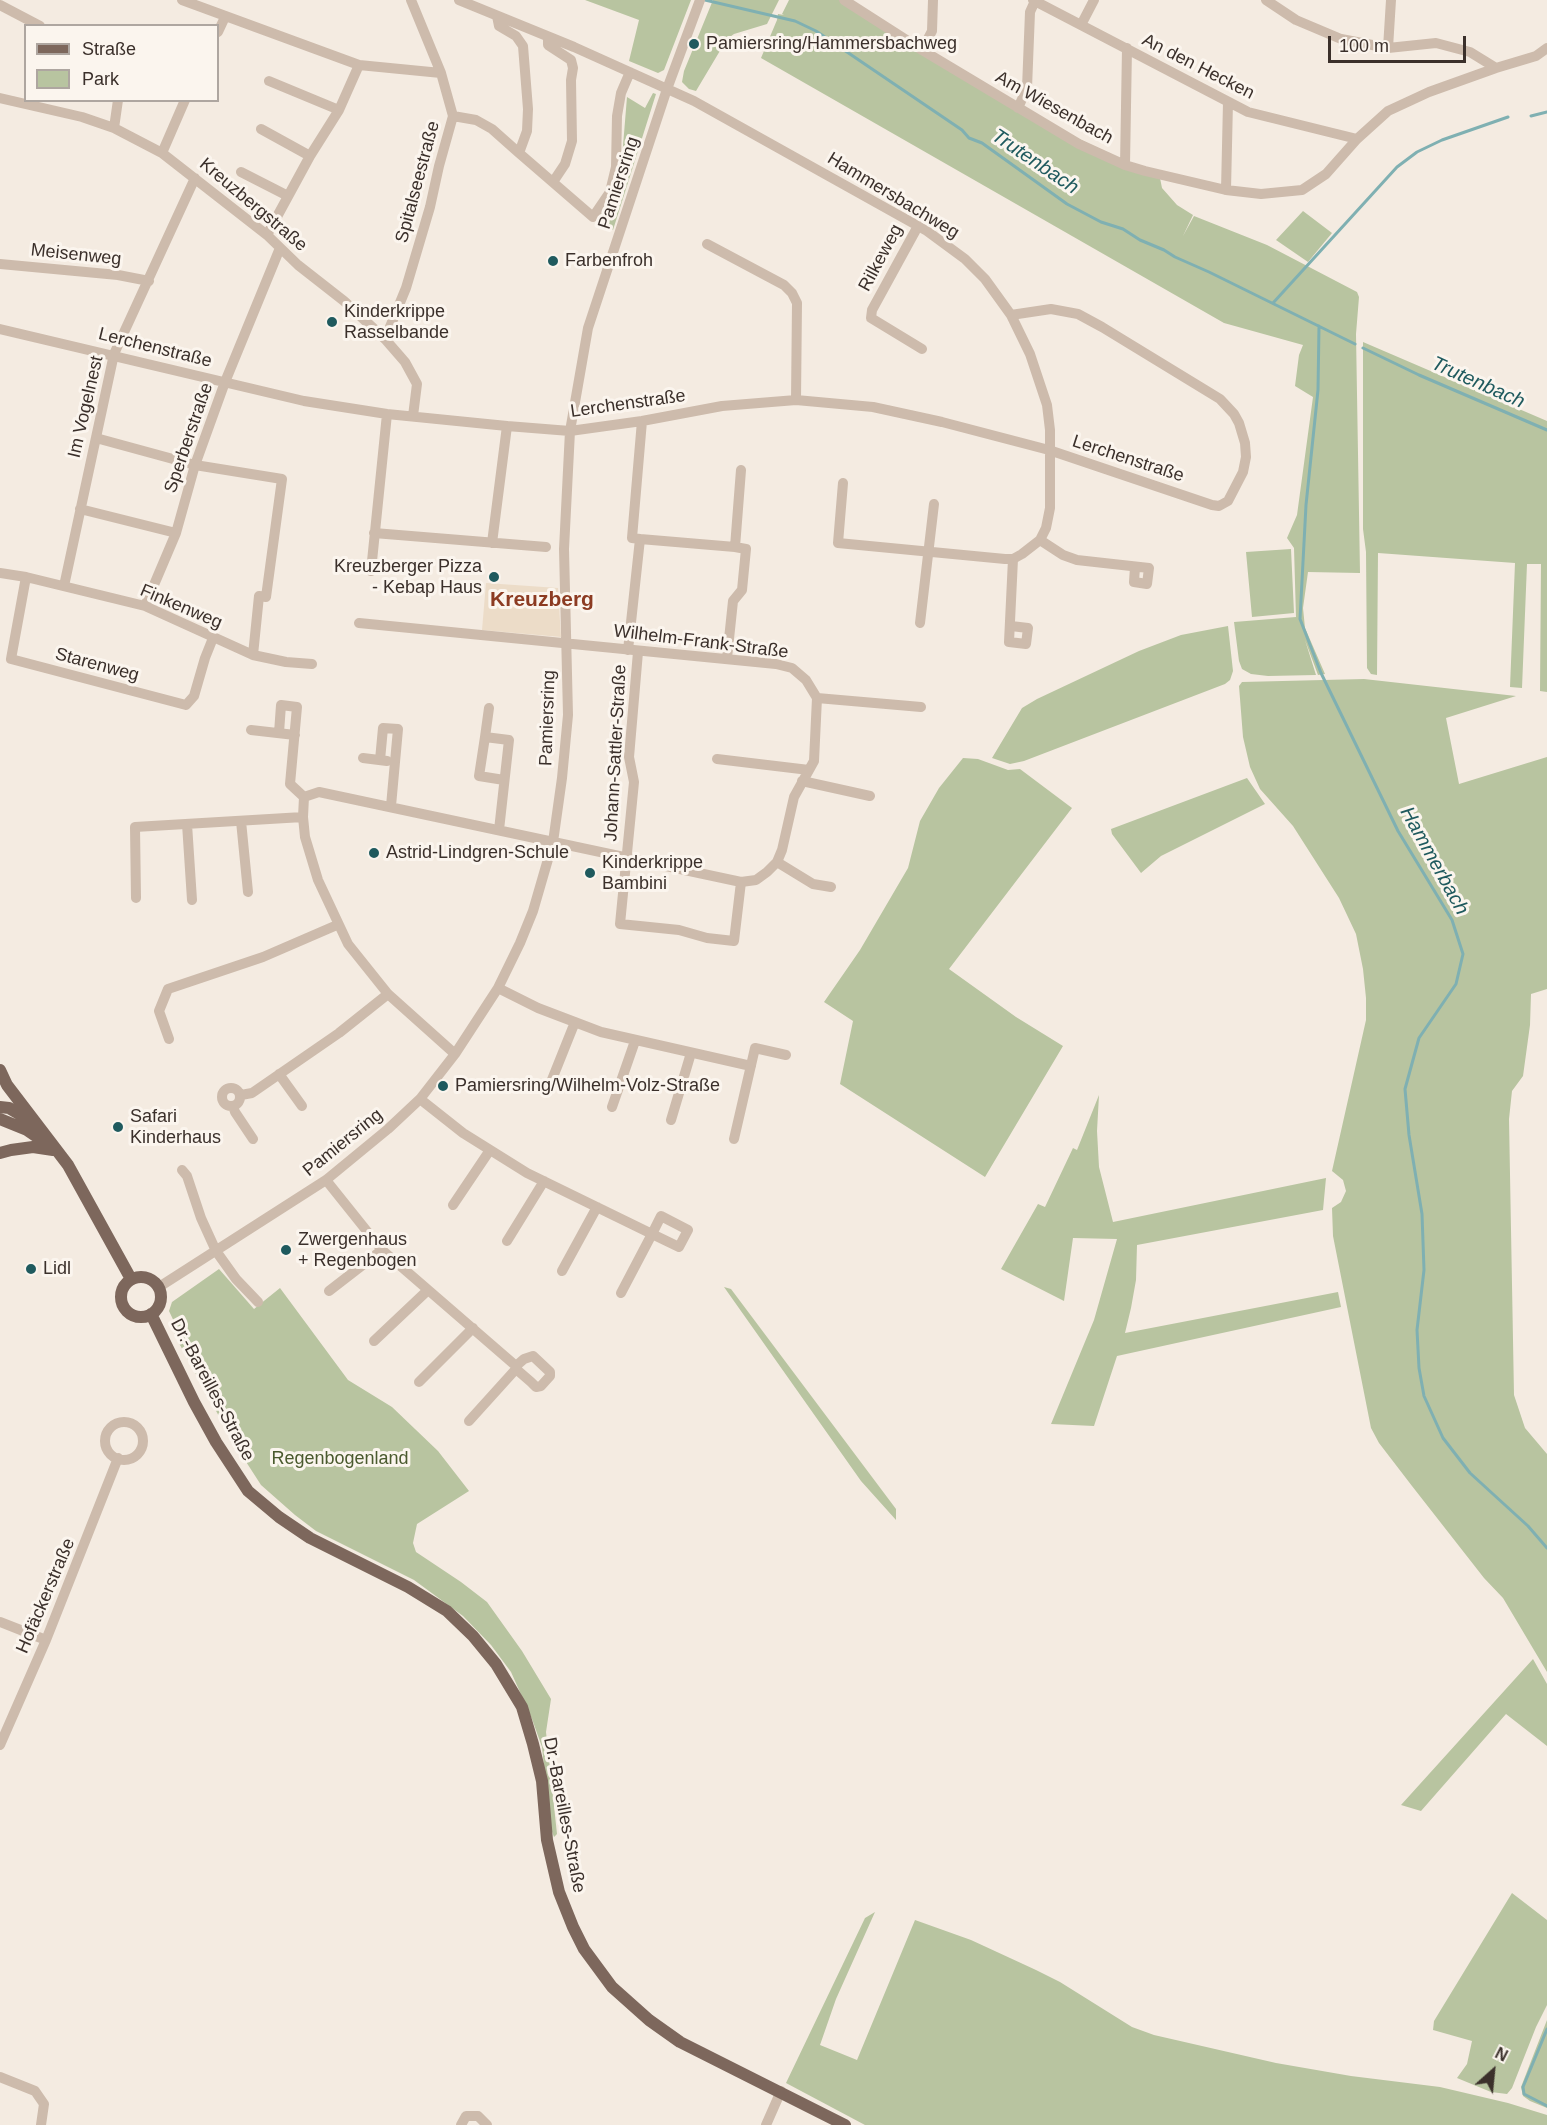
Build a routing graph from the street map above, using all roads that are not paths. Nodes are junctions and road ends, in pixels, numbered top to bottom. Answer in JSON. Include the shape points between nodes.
{"nodes":[{"id":1,"x":182,"y":0,"type":"edge"},
{"id":2,"x":411,"y":0,"type":"edge"},
{"id":3,"x":459,"y":0,"type":"edge"},
{"id":4,"x":700,"y":0,"type":"edge"},
{"id":5,"x":844,"y":0,"type":"edge"},
{"id":6,"x":933,"y":0,"type":"edge"},
{"id":7,"x":1034,"y":0,"type":"edge"},
{"id":8,"x":1094,"y":0,"type":"edge"},
{"id":9,"x":1266,"y":0,"type":"edge"},
{"id":10,"x":1391,"y":0,"type":"edge"},
{"id":11,"x":0,"y":5,"type":"edge"},
{"id":12,"x":497,"y":16,"type":"junction"},
{"id":13,"x":225,"y":17,"type":"junction"},
{"id":14,"x":36,"y":24,"type":"edge"},
{"id":15,"x":1081,"y":25,"type":"junction"},
{"id":16,"x":219,"y":30,"type":"edge"},
{"id":17,"x":548,"y":37,"type":"junction"},
{"id":18,"x":1127,"y":48,"type":"junction"},
{"id":19,"x":1388,"y":48,"type":"junction"},
{"id":20,"x":1547,"y":48,"type":"edge"},
{"id":21,"x":922,"y":50,"type":"junction"},
{"id":22,"x":360,"y":65,"type":"junction"},
{"id":23,"x":1496,"y":68,"type":"junction"},
{"id":24,"x":630,"y":72,"type":"junction"},
{"id":25,"x":441,"y":73,"type":"junction"},
{"id":26,"x":269,"y":81,"type":"dead end"},
{"id":27,"x":667,"y":89,"type":"junction"},
{"id":28,"x":0,"y":98,"type":"edge"},
{"id":29,"x":117,"y":102,"type":"edge"},
{"id":30,"x":184,"y":102,"type":"edge"},
{"id":31,"x":1228,"y":102,"type":"junction"},
{"id":32,"x":1018,"y":108,"type":"junction"},
{"id":33,"x":339,"y":110,"type":"junction"},
{"id":34,"x":453,"y":116,"type":"junction"},
{"id":35,"x":114,"y":128,"type":"junction"},
{"id":36,"x":261,"y":129,"type":"dead end"},
{"id":37,"x":1357,"y":139,"type":"junction"},
{"id":38,"x":162,"y":153,"type":"junction"},
{"id":39,"x":519,"y":153,"type":"junction"},
{"id":40,"x":310,"y":156,"type":"junction"},
{"id":41,"x":1125,"y":165,"type":"junction"},
{"id":42,"x":241,"y":172,"type":"dead end"},
{"id":43,"x":195,"y":178,"type":"junction"},
{"id":44,"x":553,"y":182,"type":"junction"},
{"id":45,"x":1226,"y":190,"type":"junction"},
{"id":46,"x":288,"y":196,"type":"junction"},
{"id":47,"x":918,"y":226,"type":"junction"},
{"id":48,"x":267,"y":235,"type":"junction"},
{"id":49,"x":707,"y":244,"type":"dead end"},
{"id":50,"x":280,"y":248,"type":"junction"},
{"id":51,"x":0,"y":264,"type":"edge"},
{"id":52,"x":149,"y":281,"type":"junction"},
{"id":53,"x":1011,"y":315,"type":"junction"},
{"id":54,"x":0,"y":329,"type":"edge"},
{"id":55,"x":385,"y":339,"type":"junction"},
{"id":56,"x":922,"y":349,"type":"dead end"},
{"id":57,"x":114,"y":354,"type":"junction"},
{"id":58,"x":225,"y":382,"type":"junction"},
{"id":59,"x":796,"y":400,"type":"junction"},
{"id":60,"x":387,"y":414,"type":"junction"},
{"id":61,"x":412,"y":416,"type":"junction"},
{"id":62,"x":642,"y":421,"type":"junction"},
{"id":63,"x":507,"y":426,"type":"junction"},
{"id":64,"x":570,"y":431,"type":"junction"},
{"id":65,"x":96,"y":438,"type":"junction"},
{"id":66,"x":1049,"y":450,"type":"junction"},
{"id":67,"x":195,"y":465,"type":"junction"},
{"id":68,"x":741,"y":470,"type":"dead end"},
{"id":69,"x":843,"y":483,"type":"dead end"},
{"id":70,"x":934,"y":504,"type":"dead end"},
{"id":71,"x":80,"y":509,"type":"junction"},
{"id":72,"x":176,"y":533,"type":"junction"},
{"id":73,"x":374,"y":533,"type":"junction"},
{"id":74,"x":640,"y":539,"type":"junction"},
{"id":75,"x":1040,"y":540,"type":"junction"},
{"id":76,"x":492,"y":543,"type":"junction"},
{"id":77,"x":546,"y":547,"type":"dead end"},
{"id":78,"x":735,"y":548,"type":"junction"},
{"id":79,"x":928,"y":552,"type":"junction"},
{"id":80,"x":1013,"y":558,"type":"junction"},
{"id":81,"x":1135,"y":567,"type":"dead end"},
{"id":82,"x":371,"y":570,"type":"dead end"},
{"id":83,"x":0,"y":573,"type":"edge"},
{"id":84,"x":26,"y":577,"type":"junction"},
{"id":85,"x":64,"y":586,"type":"junction"},
{"id":86,"x":145,"y":606,"type":"junction"},
{"id":87,"x":359,"y":623,"type":"dead end"},
{"id":88,"x":920,"y":623,"type":"dead end"},
{"id":89,"x":1011,"y":626,"type":"dead end"},
{"id":90,"x":213,"y":638,"type":"junction"},
{"id":91,"x":566,"y":644,"type":"junction"},
{"id":92,"x":633,"y":651,"type":"junction"},
{"id":93,"x":253,"y":655,"type":"junction"},
{"id":94,"x":727,"y":658,"type":"junction"},
{"id":95,"x":312,"y":664,"type":"dead end"},
{"id":96,"x":817,"y":698,"type":"junction"},
{"id":97,"x":921,"y":707,"type":"dead end"},
{"id":98,"x":489,"y":708,"type":"dead end"},
{"id":99,"x":251,"y":730,"type":"dead end"},
{"id":100,"x":279,"y":733,"type":"junction"},
{"id":101,"x":295,"y":735,"type":"junction"},
{"id":102,"x":485,"y":737,"type":"junction"},
{"id":103,"x":363,"y":758,"type":"dead end"},
{"id":104,"x":717,"y":759,"type":"dead end"},
{"id":105,"x":380,"y":760,"type":"junction"},
{"id":106,"x":395,"y":762,"type":"junction"},
{"id":107,"x":809,"y":770,"type":"junction"},
{"id":108,"x":504,"y":780,"type":"junction"},
{"id":109,"x":802,"y":781,"type":"junction"},
{"id":110,"x":870,"y":796,"type":"dead end"},
{"id":111,"x":304,"y":797,"type":"junction"},
{"id":112,"x":391,"y":806,"type":"junction"},
{"id":113,"x":303,"y":817,"type":"junction"},
{"id":114,"x":241,"y":821,"type":"junction"},
{"id":115,"x":187,"y":824,"type":"junction"},
{"id":116,"x":499,"y":831,"type":"junction"},
{"id":117,"x":553,"y":842,"type":"junction"},
{"id":118,"x":627,"y":856,"type":"junction"},
{"id":119,"x":777,"y":862,"type":"junction"},
{"id":120,"x":741,"y":882,"type":"junction"},
{"id":121,"x":831,"y":887,"type":"dead end"},
{"id":122,"x":248,"y":892,"type":"dead end"},
{"id":123,"x":136,"y":898,"type":"dead end"},
{"id":124,"x":192,"y":900,"type":"dead end"},
{"id":125,"x":337,"y":925,"type":"junction"},
{"id":126,"x":498,"y":988,"type":"junction"},
{"id":127,"x":388,"y":994,"type":"junction"},
{"id":128,"x":575,"y":1022,"type":"junction"},
{"id":129,"x":169,"y":1039,"type":"dead end"},
{"id":130,"x":636,"y":1041,"type":"junction"},
{"id":131,"x":691,"y":1053,"type":"junction"},
{"id":132,"x":455,"y":1054,"type":"junction"},
{"id":133,"x":786,"y":1055,"type":"dead end"},
{"id":134,"x":751,"y":1066,"type":"junction"},
{"id":135,"x":0,"y":1070,"type":"edge"},
{"id":136,"x":279,"y":1074,"type":"junction"},
{"id":137,"x":551,"y":1082,"type":"dead end"},
{"id":138,"x":241,"y":1095,"type":"junction"},
{"id":139,"x":420,"y":1099,"type":"junction"},
{"id":140,"x":233,"y":1106,"type":"junction"},
{"id":141,"x":302,"y":1106,"type":"dead end"},
{"id":142,"x":0,"y":1107,"type":"edge"},
{"id":143,"x":612,"y":1107,"type":"dead end"},
{"id":144,"x":0,"y":1119,"type":"edge"},
{"id":145,"x":671,"y":1120,"type":"dead end"},
{"id":146,"x":43,"y":1131,"type":"junction"},
{"id":147,"x":734,"y":1138,"type":"dead end"},
{"id":148,"x":252,"y":1139,"type":"dead end"},
{"id":149,"x":489,"y":1150,"type":"junction"},
{"id":150,"x":58,"y":1151,"type":"junction"},
{"id":151,"x":0,"y":1154,"type":"edge"},
{"id":152,"x":182,"y":1170,"type":"dead end"},
{"id":153,"x":326,"y":1180,"type":"junction"},
{"id":154,"x":544,"y":1181,"type":"junction"},
{"id":155,"x":453,"y":1205,"type":"dead end"},
{"id":156,"x":597,"y":1207,"type":"junction"},
{"id":157,"x":507,"y":1241,"type":"dead end"},
{"id":158,"x":382,"y":1250,"type":"junction"},
{"id":159,"x":216,"y":1251,"type":"junction"},
{"id":160,"x":562,"y":1271,"type":"dead end"},
{"id":161,"x":131,"y":1279,"type":"junction"},
{"id":162,"x":159,"y":1287,"type":"junction"},
{"id":163,"x":428,"y":1290,"type":"junction"},
{"id":164,"x":329,"y":1291,"type":"dead end"},
{"id":165,"x":621,"y":1293,"type":"dead end"},
{"id":166,"x":258,"y":1302,"type":"dead end"},
{"id":167,"x":151,"y":1314,"type":"junction"},
{"id":168,"x":473,"y":1328,"type":"junction"},
{"id":169,"x":374,"y":1341,"type":"dead end"},
{"id":170,"x":419,"y":1382,"type":"dead end"},
{"id":171,"x":469,"y":1421,"type":"dead end"},
{"id":172,"x":118,"y":1458,"type":"dead end"},
{"id":173,"x":0,"y":1622,"type":"edge"},
{"id":174,"x":46,"y":1640,"type":"junction"},
{"id":175,"x":0,"y":1745,"type":"edge"},
{"id":176,"x":0,"y":2076,"type":"edge"},
{"id":177,"x":781,"y":2091,"type":"junction"},
{"id":178,"x":41,"y":2125,"type":"edge"},
{"id":179,"x":462,"y":2125,"type":"edge"},
{"id":180,"x":487,"y":2125,"type":"edge"},
{"id":181,"x":766,"y":2125,"type":"edge"},
{"id":182,"x":845,"y":2125,"type":"edge"}],
"edges":[{"from":1,"to":13,"type":"street"},
{"from":2,"to":25,"type":"street","name":"Spitalseestraße"},
{"from":3,"to":12,"type":"street","name":"Hammersbachweg"},
{"from":4,"to":27,"type":"street","name":"Pamiersring"},
{"from":5,"to":21,"type":"street","name":"Am Wiesenbach"},
{"from":6,"to":21,"type":"street","via":[[932,31]]},
{"from":7,"to":15,"type":"street","name":"An den Hecken"},
{"from":7,"to":32,"type":"street","via":[[1030,12],[1027,88]]},
{"from":8,"to":15,"type":"street"},
{"from":9,"to":19,"type":"street","via":[[1296,20],[1341,39]]},
{"from":10,"to":19,"type":"street"},
{"from":11,"to":14,"type":"street"},
{"from":12,"to":17,"type":"street","name":"Hammersbachweg"},
{"from":12,"to":39,"type":"street","name":"Hammersbachweg","via":[[499,26],[520,40],[525,58],[527,131]]},
{"from":13,"to":16,"type":"street"},
{"from":13,"to":22,"type":"street"},
{"from":15,"to":18,"type":"street","name":"An den Hecken"},
{"from":17,"to":24,"type":"street","name":"Hammersbachweg"},
{"from":17,"to":44,"type":"street","via":[[548,45],[571,60],[573,68],[572,141],[565,164]]},
{"from":18,"to":31,"type":"street","name":"An den Hecken"},
{"from":18,"to":41,"type":"street"},
{"from":19,"to":23,"type":"street","via":[[1436,43],[1470,52]]},
{"from":20,"to":23,"type":"street","name":"Am Wiesenbach","via":[[1536,57]]},
{"from":21,"to":32,"type":"street","name":"Am Wiesenbach"},
{"from":22,"to":25,"type":"street"},
{"from":22,"to":33,"type":"street"},
{"from":23,"to":37,"type":"street","name":"Am Wiesenbach","via":[[1388,111]]},
{"from":24,"to":27,"type":"street","name":"Hammersbachweg"},
{"from":24,"to":44,"type":"street","via":[[617,116],[616,168],[610,192],[593,217]]},
{"from":25,"to":34,"type":"street","name":"Spitalseestraße"},
{"from":26,"to":33,"type":"street"},
{"from":27,"to":47,"type":"street","name":"Hammersbachweg"},
{"from":27,"to":64,"type":"street","name":"Pamiersring","via":[[588,328]]},
{"from":28,"to":35,"type":"street","name":"Kreuzbergstraße"},
{"from":29,"to":35,"type":"street"},
{"from":30,"to":38,"type":"street"},
{"from":31,"to":37,"type":"street","name":"An den Hecken","via":[[1248,112]]},
{"from":31,"to":45,"type":"street"},
{"from":32,"to":41,"type":"street","name":"Am Wiesenbach","via":[[1079,144]]},
{"from":33,"to":40,"type":"street"},
{"from":34,"to":39,"type":"street","via":[[476,120]]},
{"from":34,"to":55,"type":"street","name":"Spitalseestraße","via":[[406,288]]},
{"from":35,"to":38,"type":"street","name":"Kreuzbergstraße"},
{"from":36,"to":40,"type":"street"},
{"from":37,"to":45,"type":"street","name":"Am Wiesenbach","via":[[1326,174],[1302,190],[1262,194]]},
{"from":38,"to":43,"type":"street","name":"Kreuzbergstraße"},
{"from":39,"to":44,"type":"street"},
{"from":40,"to":46,"type":"street"},
{"from":41,"to":45,"type":"street","name":"Am Wiesenbach"},
{"from":42,"to":46,"type":"street"},
{"from":43,"to":48,"type":"street","name":"Kreuzbergstraße"},
{"from":43,"to":52,"type":"street","name":"Im Vogelnest"},
{"from":46,"to":48,"type":"street"},
{"from":47,"to":53,"type":"street","name":"Hammersbachweg","via":[[965,259]]},
{"from":47,"to":56,"type":"street","name":"Rilkeweg","via":[[871,318]]},
{"from":48,"to":50,"type":"street","name":"Kreuzbergstraße"},
{"from":49,"to":59,"type":"street","via":[[792,293],[797,303]]},
{"from":50,"to":55,"type":"street","name":"Kreuzbergstraße"},
{"from":50,"to":58,"type":"street","name":"Sperberstraße"},
{"from":51,"to":52,"type":"street","name":"Meisenweg"},
{"from":52,"to":57,"type":"street","name":"Im Vogelnest"},
{"from":53,"to":66,"type":"street","name":"Hammersbachweg","via":[[1030,354],[1047,405]]},
{"from":53,"to":66,"type":"street","name":"Lerchenstraße","via":[[1051,309],[1078,314],[1211,393],[1234,414],[1246,457],[1235,490],[1220,506]]},
{"from":54,"to":57,"type":"street","name":"Lerchenstraße"},
{"from":55,"to":61,"type":"street","name":"Kreuzbergstraße","via":[[417,384]]},
{"from":57,"to":58,"type":"street","name":"Lerchenstraße"},
{"from":57,"to":65,"type":"street","name":"Im Vogelnest"},
{"from":58,"to":60,"type":"street","name":"Lerchenstraße","via":[[304,401]]},
{"from":58,"to":67,"type":"street","name":"Sperberstraße"},
{"from":59,"to":62,"type":"street","name":"Lerchenstraße","via":[[722,406]]},
{"from":59,"to":66,"type":"street","name":"Lerchenstraße","via":[[873,407]]},
{"from":60,"to":61,"type":"street","name":"Lerchenstraße"},
{"from":60,"to":73,"type":"street"},
{"from":61,"to":63,"type":"street","name":"Lerchenstraße"},
{"from":62,"to":64,"type":"street","name":"Lerchenstraße"},
{"from":62,"to":74,"type":"street","via":[[632,538]]},
{"from":63,"to":64,"type":"street","name":"Lerchenstraße"},
{"from":63,"to":76,"type":"street"},
{"from":64,"to":91,"type":"street","name":"Pamiersring","via":[[564,549]]},
{"from":65,"to":67,"type":"street"},
{"from":65,"to":71,"type":"street","name":"Im Vogelnest"},
{"from":66,"to":75,"type":"street","name":"Hammersbachweg","via":[[1050,508]]},
{"from":67,"to":72,"type":"street","name":"Sperberstraße"},
{"from":67,"to":93,"type":"street","via":[[282,479],[266,597],[259,596]]},
{"from":68,"to":78,"type":"street"},
{"from":69,"to":79,"type":"street","via":[[838,543]]},
{"from":70,"to":79,"type":"street"},
{"from":71,"to":72,"type":"street"},
{"from":71,"to":85,"type":"street","name":"Im Vogelnest"},
{"from":72,"to":86,"type":"street","name":"Sperberstraße"},
{"from":73,"to":76,"type":"street"},
{"from":73,"to":82,"type":"street"},
{"from":74,"to":78,"type":"street"},
{"from":74,"to":92,"type":"street","name":"Johann-Sattler-Straße"},
{"from":75,"to":80,"type":"street"},
{"from":75,"to":81,"type":"street","via":[[1077,560]]},
{"from":76,"to":77,"type":"street"},
{"from":78,"to":94,"type":"street","via":[[746,549],[741,590],[733,601]]},
{"from":79,"to":80,"type":"street"},
{"from":79,"to":88,"type":"street"},
{"from":80,"to":89,"type":"street"},
{"from":83,"to":84,"type":"street","name":"Finkenweg"},
{"from":84,"to":85,"type":"street","name":"Finkenweg"},
{"from":84,"to":90,"type":"street","name":"Starenweg","via":[[11,659],[186,705],[194,696]]},
{"from":85,"to":86,"type":"street","name":"Finkenweg"},
{"from":86,"to":90,"type":"street","name":"Finkenweg"},
{"from":87,"to":91,"type":"street","name":"Wilhelm-Frank-Straße"},
{"from":90,"to":93,"type":"street","name":"Finkenweg"},
{"from":91,"to":92,"type":"street","name":"Wilhelm-Frank-Straße"},
{"from":91,"to":117,"type":"street","name":"Pamiersring","via":[[568,715]]},
{"from":92,"to":94,"type":"street","name":"Wilhelm-Frank-Straße"},
{"from":92,"to":118,"type":"street","name":"Johann-Sattler-Straße","via":[[629,757],[634,782]]},
{"from":93,"to":95,"type":"street","name":"Finkenweg"},
{"from":94,"to":96,"type":"street","name":"Wilhelm-Frank-Straße","via":[[792,668],[806,680]]},
{"from":96,"to":97,"type":"street"},
{"from":96,"to":107,"type":"street","via":[[814,762]]},
{"from":98,"to":102,"type":"street"},
{"from":99,"to":100,"type":"street"},
{"from":100,"to":101,"type":"street"},
{"from":100,"to":101,"type":"street","via":[[281,705],[297,707]]},
{"from":101,"to":111,"type":"street","via":[[290,784]]},
{"from":102,"to":108,"type":"street","via":[[509,740]]},
{"from":102,"to":108,"type":"street","via":[[479,776]]},
{"from":103,"to":105,"type":"street"},
{"from":104,"to":107,"type":"street"},
{"from":105,"to":106,"type":"street"},
{"from":105,"to":106,"type":"street","via":[[383,728],[398,729]]},
{"from":106,"to":112,"type":"street"},
{"from":107,"to":109,"type":"street"},
{"from":108,"to":116,"type":"street"},
{"from":109,"to":110,"type":"street"},
{"from":109,"to":119,"type":"street"},
{"from":111,"to":112,"type":"street","via":[[319,792]]},
{"from":111,"to":113,"type":"street"},
{"from":112,"to":116,"type":"street"},
{"from":113,"to":114,"type":"street"},
{"from":113,"to":125,"type":"street","via":[[318,880]]},
{"from":114,"to":115,"type":"street"},
{"from":114,"to":122,"type":"street"},
{"from":115,"to":123,"type":"street","via":[[135,827]]},
{"from":115,"to":124,"type":"street"},
{"from":116,"to":117,"type":"street"},
{"from":117,"to":118,"type":"street"},
{"from":117,"to":126,"type":"street","name":"Pamiersring","via":[[533,911]]},
{"from":118,"to":120,"type":"street"},
{"from":118,"to":120,"type":"street","name":"Johann-Sattler-Straße","via":[[620,924],[734,941]]},
{"from":119,"to":120,"type":"street","via":[[756,880]]},
{"from":119,"to":121,"type":"street","via":[[813,884]]},
{"from":125,"to":127,"type":"street"},
{"from":125,"to":129,"type":"street","via":[[262,957],[168,989],[159,1011]]},
{"from":126,"to":128,"type":"street"},
{"from":126,"to":132,"type":"street","name":"Pamiersring"},
{"from":127,"to":132,"type":"street"},
{"from":127,"to":136,"type":"street"},
{"from":128,"to":130,"type":"street"},
{"from":128,"to":137,"type":"street"},
{"from":130,"to":131,"type":"street"},
{"from":130,"to":143,"type":"street"},
{"from":131,"to":134,"type":"street"},
{"from":131,"to":145,"type":"street"},
{"from":132,"to":139,"type":"street","name":"Pamiersring"},
{"from":133,"to":134,"type":"street","via":[[755,1048]]},
{"from":134,"to":147,"type":"street"},
{"from":135,"to":146,"type":"main road"},
{"from":136,"to":138,"type":"street","via":[[252,1093]]},
{"from":136,"to":141,"type":"street"},
{"from":138,"to":140,"type":"street"},
{"from":138,"to":140,"type":"street","via":[[233,1087],[224,1090],[222,1100]]},
{"from":139,"to":149,"type":"street"},
{"from":139,"to":153,"type":"street","name":"Pamiersring"},
{"from":140,"to":148,"type":"street"},
{"from":142,"to":146,"type":"main road","via":[[29,1118]]},
{"from":144,"to":150,"type":"main road","via":[[27,1130]]},
{"from":146,"to":150,"type":"main road"},
{"from":149,"to":154,"type":"street"},
{"from":149,"to":155,"type":"street"},
{"from":150,"to":151,"type":"main road","via":[[33,1148]]},
{"from":150,"to":161,"type":"main road"},
{"from":152,"to":159,"type":"street","via":[[188,1176]]},
{"from":153,"to":158,"type":"street"},
{"from":153,"to":159,"type":"street","name":"Pamiersring"},
{"from":154,"to":156,"type":"street"},
{"from":154,"to":157,"type":"street"},
{"from":156,"to":160,"type":"street"},
{"from":156,"to":165,"type":"street","via":[[657,1227]]},
{"from":158,"to":163,"type":"street"},
{"from":158,"to":164,"type":"street"},
{"from":159,"to":162,"type":"street","name":"Pamiersring"},
{"from":159,"to":166,"type":"street"},
{"from":161,"to":162,"type":"main road","via":[[144,1276]]},
{"from":161,"to":167,"type":"main road","via":[[121,1295],[124,1307],[139,1317]]},
{"from":162,"to":167,"type":"main road","via":[[160,1305]]},
{"from":163,"to":168,"type":"street"},
{"from":163,"to":169,"type":"street"},
{"from":167,"to":177,"type":"main road","name":"Dr.-Bareilles-Straße","via":[[194,1402],[248,1491],[310,1538],[447,1611],[496,1664],[522,1707],[533,1744],[559,1892],[584,1949],[612,1987],[680,2042]]},
{"from":168,"to":170,"type":"street"},
{"from":168,"to":171,"type":"street","via":[[520,1365]]},
{"from":172,"to":174,"type":"street","name":"Hofäckerstraße"},
{"from":173,"to":174,"type":"street"},
{"from":174,"to":175,"type":"street","name":"Hofäckerstraße"},
{"from":176,"to":178,"type":"street","via":[[35,2091],[44,2104]]},
{"from":177,"to":181,"type":"street"},
{"from":177,"to":182,"type":"main road","name":"Dr.-Bareilles-Straße"},
{"from":179,"to":180,"type":"street","via":[[466,2116],[478,2116]]}]}
